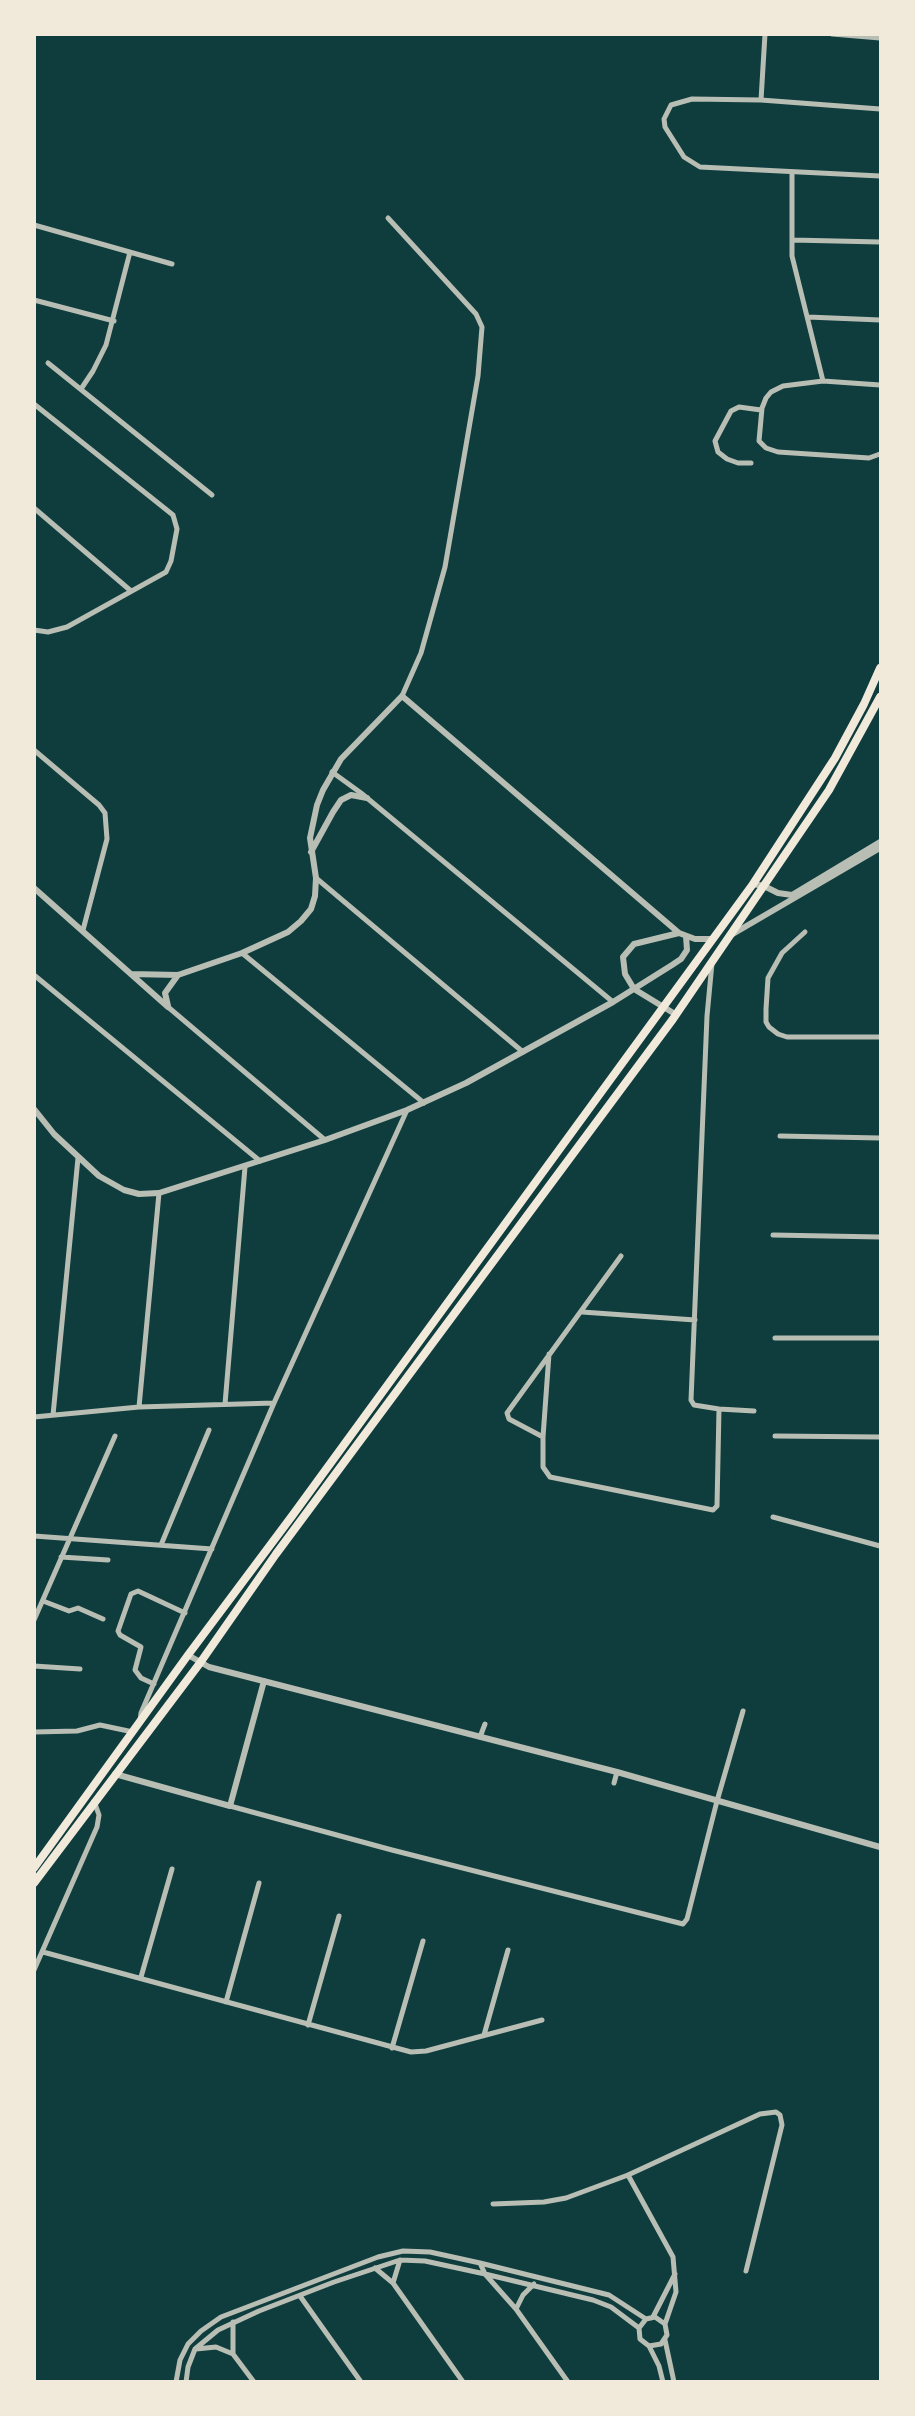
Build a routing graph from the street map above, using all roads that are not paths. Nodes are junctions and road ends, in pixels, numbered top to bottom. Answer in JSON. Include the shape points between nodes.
{"nodes":[{"id":1,"x":765,"y":34,"type":"edge"},
{"id":2,"x":832,"y":34,"type":"edge"},
{"id":3,"x":880,"y":38,"type":"edge"},
{"id":4,"x":761,"y":100,"type":"junction"},
{"id":5,"x":880,"y":109,"type":"edge"},
{"id":6,"x":792,"y":173,"type":"junction"},
{"id":7,"x":880,"y":176,"type":"edge"},
{"id":8,"x":388,"y":218,"type":"dead end"},
{"id":9,"x":34,"y":225,"type":"edge"},
{"id":10,"x":792,"y":240,"type":"junction"},
{"id":11,"x":880,"y":242,"type":"edge"},
{"id":12,"x":130,"y":252,"type":"junction"},
{"id":13,"x":172,"y":264,"type":"dead end"},
{"id":14,"x":34,"y":300,"type":"edge"},
{"id":15,"x":808,"y":317,"type":"junction"},
{"id":16,"x":880,"y":320,"type":"edge"},
{"id":17,"x":114,"y":321,"type":"junction"},
{"id":18,"x":48,"y":363,"type":"dead end"},
{"id":19,"x":823,"y":381,"type":"junction"},
{"id":20,"x":880,"y":385,"type":"edge"},
{"id":21,"x":81,"y":389,"type":"junction"},
{"id":22,"x":34,"y":404,"type":"edge"},
{"id":23,"x":761,"y":410,"type":"junction"},
{"id":24,"x":880,"y":453,"type":"edge"},
{"id":25,"x":751,"y":463,"type":"dead end"},
{"id":26,"x":212,"y":495,"type":"dead end"},
{"id":27,"x":34,"y":508,"type":"edge"},
{"id":28,"x":131,"y":591,"type":"junction"},
{"id":29,"x":34,"y":630,"type":"edge"},
{"id":30,"x":880,"y":668,"type":"edge"},
{"id":31,"x":402,"y":696,"type":"junction"},
{"id":32,"x":880,"y":697,"type":"edge"},
{"id":33,"x":34,"y":750,"type":"edge"},
{"id":34,"x":332,"y":772,"type":"junction"},
{"id":35,"x":367,"y":798,"type":"junction"},
{"id":36,"x":880,"y":842,"type":"edge"},
{"id":37,"x":880,"y":849,"type":"edge"},
{"id":38,"x":311,"y":853,"type":"junction"},
{"id":39,"x":316,"y":878,"type":"junction"},
{"id":40,"x":753,"y":884,"type":"junction"},
{"id":41,"x":764,"y":886,"type":"junction"},
{"id":42,"x":34,"y":888,"type":"edge"},
{"id":43,"x":83,"y":930,"type":"junction"},
{"id":44,"x":805,"y":932,"type":"dead end"},
{"id":45,"x":679,"y":933,"type":"junction"},
{"id":46,"x":686,"y":936,"type":"junction"},
{"id":47,"x":728,"y":937,"type":"junction"},
{"id":48,"x":713,"y":939,"type":"junction"},
{"id":49,"x":242,"y":953,"type":"junction"},
{"id":50,"x":712,"y":962,"type":"junction"},
{"id":51,"x":131,"y":974,"type":"junction"},
{"id":52,"x":34,"y":975,"type":"edge"},
{"id":53,"x":178,"y":975,"type":"junction"},
{"id":54,"x":634,"y":989,"type":"junction"},
{"id":55,"x":613,"y":1002,"type":"junction"},
{"id":56,"x":168,"y":1007,"type":"junction"},
{"id":57,"x":664,"y":1007,"type":"junction"},
{"id":58,"x":675,"y":1014,"type":"junction"},
{"id":59,"x":880,"y":1037,"type":"edge"},
{"id":60,"x":523,"y":1052,"type":"junction"},
{"id":61,"x":424,"y":1103,"type":"junction"},
{"id":62,"x":34,"y":1109,"type":"edge"},
{"id":63,"x":407,"y":1110,"type":"junction"},
{"id":64,"x":780,"y":1136,"type":"dead end"},
{"id":65,"x":880,"y":1138,"type":"edge"},
{"id":66,"x":325,"y":1140,"type":"junction"},
{"id":67,"x":78,"y":1158,"type":"junction"},
{"id":68,"x":260,"y":1162,"type":"junction"},
{"id":69,"x":245,"y":1167,"type":"junction"},
{"id":70,"x":159,"y":1193,"type":"junction"},
{"id":71,"x":773,"y":1235,"type":"dead end"},
{"id":72,"x":880,"y":1238,"type":"edge"},
{"id":73,"x":621,"y":1256,"type":"dead end"},
{"id":74,"x":582,"y":1312,"type":"junction"},
{"id":75,"x":695,"y":1320,"type":"junction"},
{"id":76,"x":775,"y":1338,"type":"dead end"},
{"id":77,"x":880,"y":1338,"type":"edge"},
{"id":78,"x":549,"y":1354,"type":"junction"},
{"id":79,"x":274,"y":1403,"type":"junction"},
{"id":80,"x":225,"y":1404,"type":"junction"},
{"id":81,"x":139,"y":1407,"type":"junction"},
{"id":82,"x":719,"y":1409,"type":"junction"},
{"id":83,"x":754,"y":1410,"type":"dead end"},
{"id":84,"x":53,"y":1415,"type":"junction"},
{"id":85,"x":34,"y":1417,"type":"edge"},
{"id":86,"x":209,"y":1430,"type":"dead end"},
{"id":87,"x":115,"y":1436,"type":"dead end"},
{"id":88,"x":774,"y":1436,"type":"dead end"},
{"id":89,"x":543,"y":1437,"type":"junction"},
{"id":90,"x":880,"y":1437,"type":"edge"},
{"id":91,"x":773,"y":1517,"type":"dead end"},
{"id":92,"x":34,"y":1536,"type":"edge"},
{"id":93,"x":68,"y":1539,"type":"junction"},
{"id":94,"x":161,"y":1545,"type":"junction"},
{"id":95,"x":880,"y":1546,"type":"edge"},
{"id":96,"x":213,"y":1549,"type":"junction"},
{"id":97,"x":61,"y":1557,"type":"junction"},
{"id":98,"x":108,"y":1560,"type":"dead end"},
{"id":99,"x":43,"y":1601,"type":"junction"},
{"id":100,"x":185,"y":1613,"type":"junction"},
{"id":101,"x":103,"y":1619,"type":"dead end"},
{"id":102,"x":34,"y":1620,"type":"edge"},
{"id":103,"x":188,"y":1655,"type":"junction"},
{"id":104,"x":200,"y":1663,"type":"junction"},
{"id":105,"x":34,"y":1666,"type":"edge"},
{"id":106,"x":80,"y":1668,"type":"dead end"},
{"id":107,"x":264,"y":1681,"type":"junction"},
{"id":108,"x":154,"y":1684,"type":"junction"},
{"id":109,"x":743,"y":1711,"type":"dead end"},
{"id":110,"x":140,"y":1722,"type":"junction"},
{"id":111,"x":485,"y":1724,"type":"dead end"},
{"id":112,"x":34,"y":1732,"type":"edge"},
{"id":113,"x":133,"y":1732,"type":"junction"},
{"id":114,"x":480,"y":1737,"type":"junction"},
{"id":115,"x":617,"y":1772,"type":"junction"},
{"id":116,"x":115,"y":1774,"type":"junction"},
{"id":117,"x":614,"y":1783,"type":"dead end"},
{"id":118,"x":94,"y":1801,"type":"junction"},
{"id":119,"x":717,"y":1801,"type":"junction"},
{"id":120,"x":230,"y":1806,"type":"junction"},
{"id":121,"x":55,"y":1839,"type":"junction"},
{"id":122,"x":880,"y":1847,"type":"edge"},
{"id":123,"x":34,"y":1857,"type":"edge"},
{"id":124,"x":34,"y":1868,"type":"edge"},
{"id":125,"x":172,"y":1869,"type":"dead end"},
{"id":126,"x":259,"y":1882,"type":"dead end"},
{"id":127,"x":34,"y":1883,"type":"edge"},
{"id":128,"x":339,"y":1916,"type":"dead end"},
{"id":129,"x":423,"y":1941,"type":"dead end"},
{"id":130,"x":508,"y":1950,"type":"dead end"},
{"id":131,"x":43,"y":1952,"type":"junction"},
{"id":132,"x":34,"y":1970,"type":"edge"},
{"id":133,"x":141,"y":1977,"type":"junction"},
{"id":134,"x":226,"y":2002,"type":"junction"},
{"id":135,"x":542,"y":2020,"type":"dead end"},
{"id":136,"x":308,"y":2025,"type":"junction"},
{"id":137,"x":484,"y":2035,"type":"junction"},
{"id":138,"x":392,"y":2048,"type":"junction"},
{"id":139,"x":628,"y":2175,"type":"junction"},
{"id":140,"x":493,"y":2204,"type":"dead end"},
{"id":141,"x":400,"y":2260,"type":"junction"},
{"id":142,"x":480,"y":2263,"type":"junction"},
{"id":143,"x":375,"y":2268,"type":"junction"},
{"id":144,"x":746,"y":2271,"type":"dead end"},
{"id":145,"x":675,"y":2272,"type":"junction"},
{"id":146,"x":485,"y":2274,"type":"junction"},
{"id":147,"x":539,"y":2277,"type":"junction"},
{"id":148,"x":393,"y":2283,"type":"junction"},
{"id":149,"x":534,"y":2284,"type":"junction"},
{"id":150,"x":300,"y":2296,"type":"junction"},
{"id":151,"x":516,"y":2309,"type":"junction"},
{"id":152,"x":650,"y":2318,"type":"junction"},
{"id":153,"x":233,"y":2322,"type":"junction"},
{"id":154,"x":665,"y":2324,"type":"junction"},
{"id":155,"x":639,"y":2328,"type":"junction"},
{"id":156,"x":665,"y":2340,"type":"junction"},
{"id":157,"x":649,"y":2346,"type":"junction"},
{"id":158,"x":195,"y":2349,"type":"junction"},
{"id":159,"x":233,"y":2354,"type":"junction"},
{"id":160,"x":176,"y":2382,"type":"edge"},
{"id":161,"x":186,"y":2382,"type":"edge"},
{"id":162,"x":254,"y":2382,"type":"edge"},
{"id":163,"x":361,"y":2382,"type":"edge"},
{"id":164,"x":463,"y":2382,"type":"edge"},
{"id":165,"x":568,"y":2382,"type":"edge"},
{"id":166,"x":663,"y":2382,"type":"edge"},
{"id":167,"x":674,"y":2382,"type":"edge"}],
"edges":[{"from":1,"to":4,"type":"street"},
{"from":2,"to":3,"type":"street"},
{"from":4,"to":5,"type":"street"},
{"from":4,"to":6,"type":"street","via":[[692,99],[671,105],[664,119],[665,127],[684,157],[700,167]]},
{"from":6,"to":7,"type":"street"},
{"from":6,"to":10,"type":"street"},
{"from":8,"to":31,"type":"street","via":[[476,314],[483,327],[445,567],[421,653]]},
{"from":9,"to":12,"type":"street"},
{"from":10,"to":11,"type":"street"},
{"from":10,"to":15,"type":"street","via":[[795,272]]},
{"from":12,"to":13,"type":"street"},
{"from":12,"to":17,"type":"street"},
{"from":14,"to":17,"type":"street"},
{"from":15,"to":16,"type":"street"},
{"from":15,"to":19,"type":"street"},
{"from":17,"to":21,"type":"street","via":[[99,360]]},
{"from":18,"to":21,"type":"street"},
{"from":19,"to":20,"type":"street"},
{"from":19,"to":23,"type":"street","via":[[783,386],[771,392]]},
{"from":21,"to":26,"type":"street"},
{"from":22,"to":28,"type":"street","via":[[173,515],[177,529],[168,568]]},
{"from":23,"to":24,"type":"street","via":[[759,441],[766,448],[869,458]]},
{"from":23,"to":25,"type":"street","via":[[739,407],[731,411],[714,441],[718,452],[727,459]]},
{"from":27,"to":28,"type":"street"},
{"from":28,"to":29,"type":"street","via":[[57,630]]},
{"from":30,"to":40,"type":"main road","via":[[835,758]]},
{"from":31,"to":34,"type":"street"},
{"from":31,"to":45,"type":"street"},
{"from":32,"to":41,"type":"main road","via":[[829,790]]},
{"from":33,"to":43,"type":"street","via":[[99,805],[106,820],[107,839]]},
{"from":34,"to":35,"type":"street"},
{"from":34,"to":38,"type":"street","via":[[317,805]]},
{"from":35,"to":38,"type":"street","via":[[351,795],[341,800]]},
{"from":35,"to":55,"type":"street"},
{"from":36,"to":41,"type":"street","via":[[792,895]]},
{"from":37,"to":47,"type":"street"},
{"from":38,"to":39,"type":"street"},
{"from":39,"to":49,"type":"street","via":[[311,909],[301,921],[288,932]]},
{"from":39,"to":60,"type":"street"},
{"from":40,"to":41,"type":"street"},
{"from":40,"to":48,"type":"main road"},
{"from":41,"to":47,"type":"main road"},
{"from":42,"to":43,"type":"street"},
{"from":43,"to":51,"type":"street"},
{"from":44,"to":59,"type":"street","via":[[782,953],[768,978],[769,1027],[787,1037]]},
{"from":45,"to":46,"type":"street"},
{"from":45,"to":54,"type":"street","via":[[634,944],[626,952],[625,974]]},
{"from":46,"to":48,"type":"street"},
{"from":46,"to":54,"type":"street","via":[[687,950],[681,959]]},
{"from":47,"to":50,"type":"main road"},
{"from":48,"to":57,"type":"main road"},
{"from":49,"to":53,"type":"street"},
{"from":49,"to":61,"type":"street"},
{"from":50,"to":58,"type":"main road"},
{"from":50,"to":75,"type":"street"},
{"from":51,"to":53,"type":"street"},
{"from":51,"to":56,"type":"street"},
{"from":52,"to":68,"type":"street"},
{"from":53,"to":56,"type":"street","via":[[165,993]]},
{"from":54,"to":55,"type":"street"},
{"from":54,"to":57,"type":"street"},
{"from":55,"to":60,"type":"street"},
{"from":56,"to":66,"type":"street"},
{"from":57,"to":58,"type":"street"},
{"from":57,"to":103,"type":"main road"},
{"from":58,"to":104,"type":"main road","via":[[276,1554]]},
{"from":60,"to":61,"type":"street"},
{"from":61,"to":63,"type":"street"},
{"from":62,"to":67,"type":"street"},
{"from":63,"to":66,"type":"street"},
{"from":63,"to":79,"type":"street"},
{"from":64,"to":65,"type":"street"},
{"from":66,"to":68,"type":"street"},
{"from":67,"to":70,"type":"street","via":[[124,1190]]},
{"from":67,"to":84,"type":"street"},
{"from":68,"to":69,"type":"street"},
{"from":69,"to":70,"type":"street"},
{"from":69,"to":80,"type":"street"},
{"from":70,"to":81,"type":"street"},
{"from":71,"to":72,"type":"street"},
{"from":73,"to":74,"type":"street"},
{"from":74,"to":75,"type":"street"},
{"from":74,"to":78,"type":"street"},
{"from":75,"to":82,"type":"street","via":[[692,1404]]},
{"from":76,"to":77,"type":"street"},
{"from":78,"to":89,"type":"street"},
{"from":78,"to":89,"type":"street","via":[[507,1416]]},
{"from":79,"to":80,"type":"street"},
{"from":79,"to":96,"type":"street"},
{"from":80,"to":81,"type":"street"},
{"from":81,"to":84,"type":"street"},
{"from":82,"to":83,"type":"street"},
{"from":82,"to":89,"type":"street","via":[[717,1506],[713,1510],[550,1477],[543,1467]]},
{"from":84,"to":85,"type":"street"},
{"from":86,"to":94,"type":"street"},
{"from":87,"to":93,"type":"street"},
{"from":88,"to":90,"type":"street"},
{"from":91,"to":95,"type":"street"},
{"from":92,"to":93,"type":"street"},
{"from":93,"to":94,"type":"street"},
{"from":93,"to":97,"type":"street"},
{"from":94,"to":96,"type":"street"},
{"from":96,"to":100,"type":"street"},
{"from":97,"to":98,"type":"street"},
{"from":97,"to":99,"type":"street"},
{"from":99,"to":101,"type":"street","via":[[69,1611],[78,1608]]},
{"from":99,"to":102,"type":"street"},
{"from":100,"to":108,"type":"street"},
{"from":100,"to":108,"type":"street","via":[[138,1591],[131,1594],[118,1630],[141,1647],[135,1671]]},
{"from":103,"to":104,"type":"street"},
{"from":103,"to":110,"type":"main road"},
{"from":104,"to":107,"type":"street"},
{"from":104,"to":116,"type":"main road"},
{"from":105,"to":106,"type":"street"},
{"from":107,"to":114,"type":"street"},
{"from":107,"to":120,"type":"street"},
{"from":108,"to":110,"type":"street"},
{"from":109,"to":119,"type":"street"},
{"from":110,"to":113,"type":"main road"},
{"from":111,"to":114,"type":"street"},
{"from":112,"to":113,"type":"street","via":[[77,1731],[100,1725]]},
{"from":113,"to":121,"type":"main road"},
{"from":114,"to":115,"type":"street"},
{"from":115,"to":117,"type":"street"},
{"from":115,"to":119,"type":"street"},
{"from":116,"to":118,"type":"main road"},
{"from":116,"to":120,"type":"street"},
{"from":118,"to":127,"type":"main road"},
{"from":118,"to":131,"type":"street","via":[[99,1815],[97,1827]]},
{"from":119,"to":120,"type":"street","via":[[687,1919],[680,1925]]},
{"from":119,"to":122,"type":"street"},
{"from":121,"to":123,"type":"main road"},
{"from":121,"to":124,"type":"main road"},
{"from":125,"to":133,"type":"street"},
{"from":126,"to":134,"type":"street"},
{"from":128,"to":136,"type":"street"},
{"from":129,"to":138,"type":"street"},
{"from":130,"to":137,"type":"street"},
{"from":131,"to":132,"type":"street"},
{"from":131,"to":133,"type":"street"},
{"from":133,"to":134,"type":"street"},
{"from":134,"to":136,"type":"street"},
{"from":135,"to":137,"type":"street"},
{"from":136,"to":138,"type":"street"},
{"from":137,"to":138,"type":"street","via":[[426,2051]]},
{"from":139,"to":140,"type":"street","via":[[566,2198]]},
{"from":139,"to":144,"type":"street","via":[[760,2114],[770,2111],[780,2115],[782,2125]]},
{"from":139,"to":145,"type":"street","via":[[662,2235]]},
{"from":141,"to":143,"type":"street"},
{"from":141,"to":146,"type":"street","via":[[425,2261]]},
{"from":141,"to":148,"type":"street"},
{"from":142,"to":146,"type":"street"},
{"from":142,"to":147,"type":"street"},
{"from":142,"to":160,"type":"street","via":[[403,2251],[221,2317],[188,2344]]},
{"from":143,"to":148,"type":"street"},
{"from":143,"to":150,"type":"street"},
{"from":145,"to":152,"type":"street"},
{"from":145,"to":154,"type":"street","via":[[676,2292]]},
{"from":146,"to":149,"type":"street"},
{"from":146,"to":151,"type":"street"},
{"from":147,"to":149,"type":"street"},
{"from":147,"to":152,"type":"street","via":[[609,2295]]},
{"from":148,"to":164,"type":"street"},
{"from":149,"to":151,"type":"street"},
{"from":149,"to":155,"type":"street","via":[[611,2307]]},
{"from":150,"to":153,"type":"street"},
{"from":150,"to":163,"type":"street"},
{"from":151,"to":165,"type":"street"},
{"from":152,"to":154,"type":"street"},
{"from":152,"to":155,"type":"street"},
{"from":153,"to":158,"type":"street"},
{"from":153,"to":159,"type":"street"},
{"from":154,"to":156,"type":"street"},
{"from":155,"to":157,"type":"street","via":[[640,2339]]},
{"from":156,"to":157,"type":"street"},
{"from":156,"to":167,"type":"street"},
{"from":157,"to":166,"type":"street"},
{"from":158,"to":159,"type":"street","via":[[216,2347]]},
{"from":158,"to":161,"type":"street"},
{"from":159,"to":162,"type":"street"}]}
